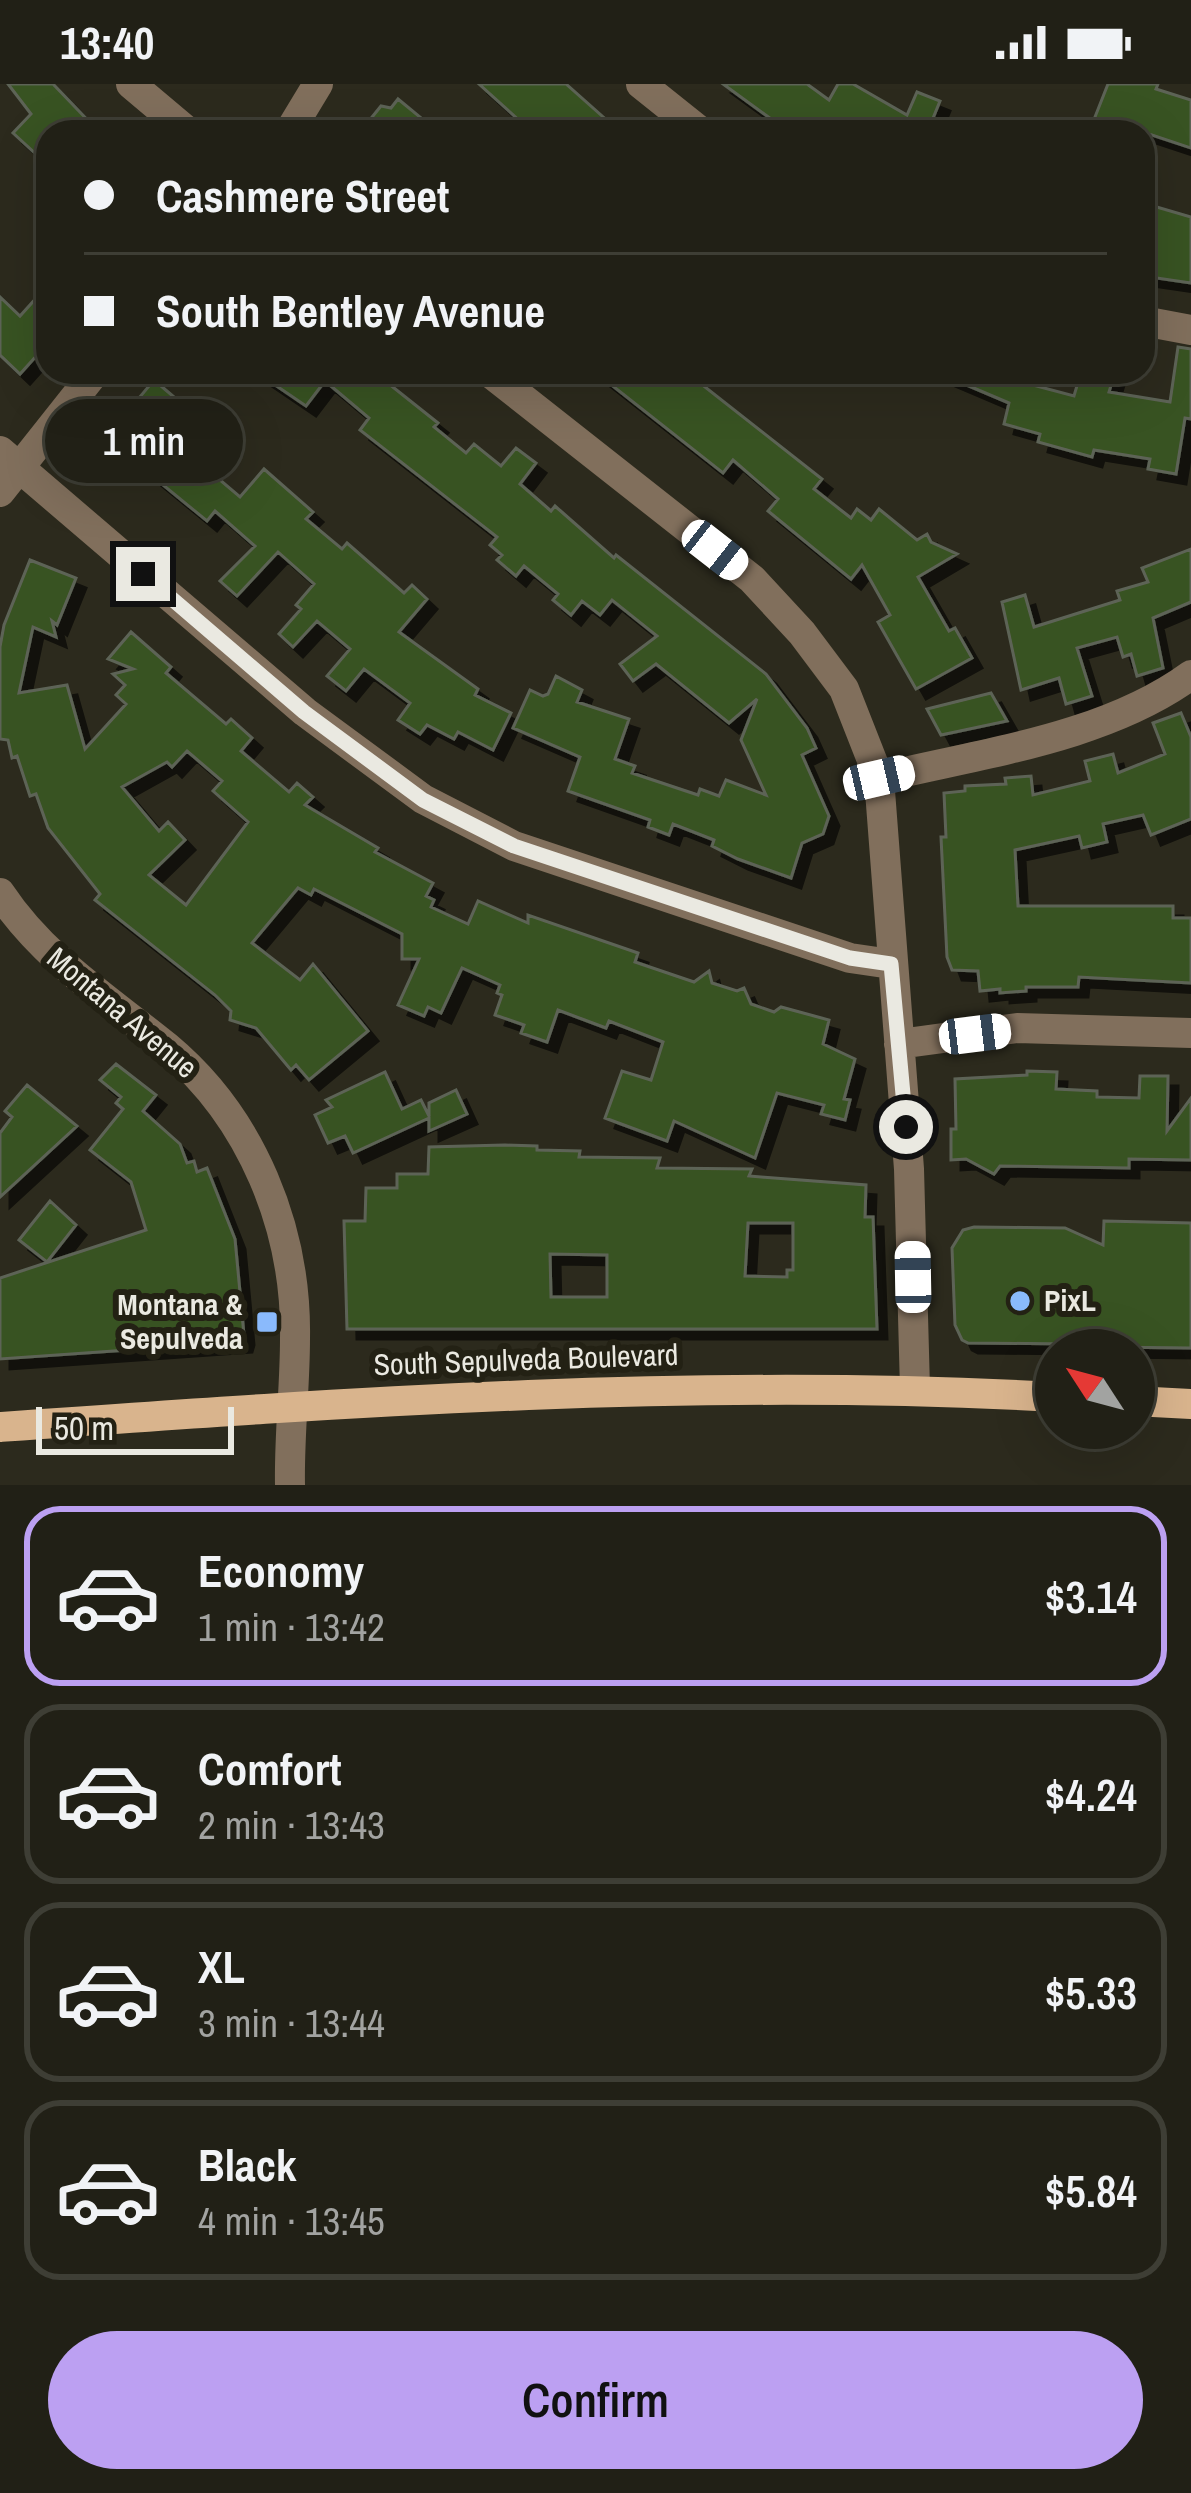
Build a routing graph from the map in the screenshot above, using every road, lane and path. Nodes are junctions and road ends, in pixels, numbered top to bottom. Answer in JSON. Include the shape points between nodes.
{"nodes":[{"id":1,"x":131,"y":84,"type":"edge"},
{"id":2,"x":318,"y":84,"type":"edge"},
{"id":3,"x":641,"y":84,"type":"edge"},
{"id":4,"x":174,"y":120,"type":"edge"},
{"id":5,"x":296,"y":120,"type":"edge"},
{"id":6,"x":686,"y":120,"type":"edge"},
{"id":7,"x":1155,"y":323,"type":"edge"},
{"id":8,"x":1191,"y":330,"type":"edge"},
{"id":9,"x":84,"y":384,"type":"edge"},
{"id":10,"x":504,"y":384,"type":"edge"},
{"id":11,"x":6,"y":469,"type":"edge"},
{"id":12,"x":1191,"y":675,"type":"edge"},
{"id":13,"x":879,"y":778,"type":"junction"},
{"id":14,"x":5,"y":912,"type":"edge"},
{"id":15,"x":891,"y":964,"type":"junction"},
{"id":16,"x":1191,"y":1033,"type":"edge"},
{"id":17,"x":899,"y":1044,"type":"junction"},
{"id":18,"x":915,"y":1389,"type":"junction"},
{"id":19,"x":1035,"y":1395,"type":"edge"},
{"id":20,"x":1155,"y":1402,"type":"edge"},
{"id":21,"x":1191,"y":1404,"type":"edge"},
{"id":22,"x":292,"y":1406,"type":"junction"},
{"id":23,"x":0,"y":1427,"type":"edge"},
{"id":24,"x":290,"y":1485,"type":"edge"}],
"edges":[{"from":1,"to":4,"type":"street"},
{"from":2,"to":5,"type":"street"},
{"from":3,"to":6,"type":"street"},
{"from":7,"to":8,"type":"street"},
{"from":9,"to":11,"type":"street"},
{"from":10,"to":13,"type":"street","via":[[752,579],[844,689]]},
{"from":11,"to":15,"type":"street","via":[[423,800],[514,846],[850,958]]},
{"from":12,"to":13,"type":"street","via":[[1104,723]]},
{"from":13,"to":15,"type":"street"},
{"from":14,"to":22,"type":"street","name":"Montana Avenue","via":[[203,1082],[256,1159],[291,1276]]},
{"from":15,"to":17,"type":"street"},
{"from":16,"to":17,"type":"street","via":[[1017,1028]]},
{"from":17,"to":18,"type":"street"},
{"from":18,"to":19,"type":"main road","name":"South Sepulveda Boulevard"},
{"from":18,"to":22,"type":"main road","name":"South Sepulveda Boulevard","via":[[540,1392]]},
{"from":20,"to":21,"type":"main road"},
{"from":22,"to":23,"type":"main road","name":"South Sepulveda Boulevard"},
{"from":22,"to":24,"type":"street","name":"Montana Avenue"}]}
